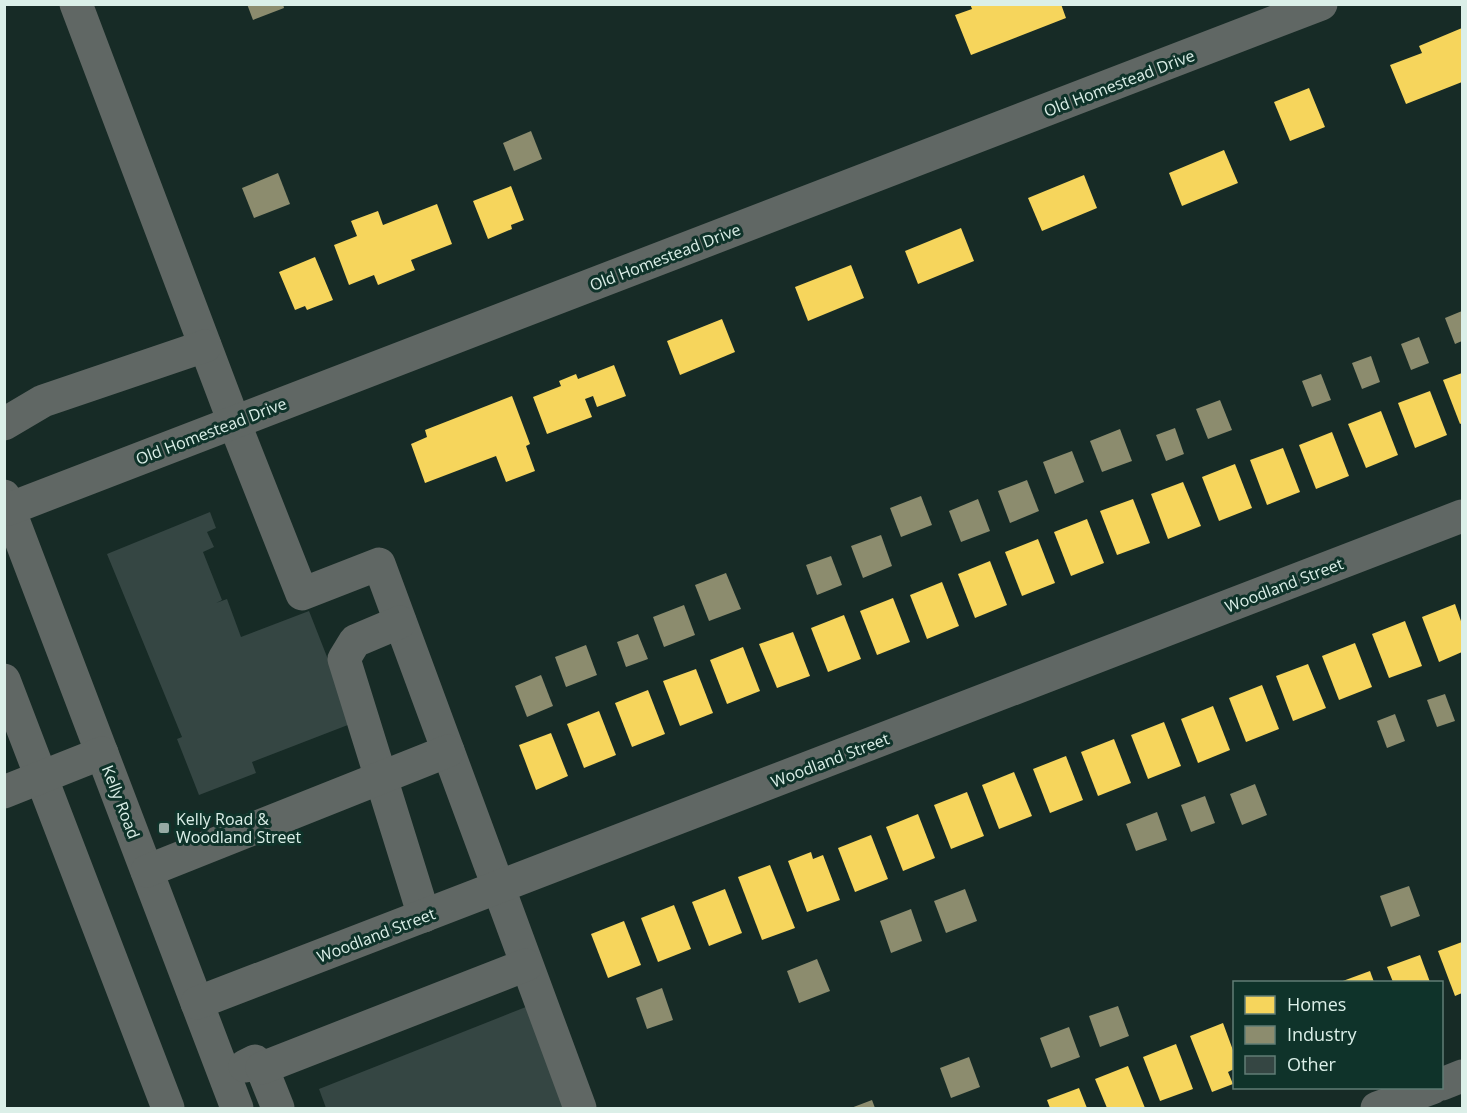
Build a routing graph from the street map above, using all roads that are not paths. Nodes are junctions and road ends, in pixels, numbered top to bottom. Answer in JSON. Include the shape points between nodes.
{"nodes":[{"id":1,"x":76,"y":4,"type":"edge"},
{"id":2,"x":1321,"y":4,"type":"edge"},
{"id":3,"x":205,"y":346,"type":"junction"},
{"id":4,"x":6,"y":419,"type":"edge"},
{"id":5,"x":234,"y":422,"type":"junction"},
{"id":6,"x":7,"y":502,"type":"edge"},
{"id":7,"x":1462,"y":516,"type":"edge"},
{"id":8,"x":400,"y":622,"type":"junction"},
{"id":9,"x":4,"y":680,"type":"edge"},
{"id":10,"x":448,"y":751,"type":"junction"},
{"id":11,"x":102,"y":753,"type":"junction"},
{"id":12,"x":41,"y":776,"type":"junction"},
{"id":13,"x":381,"y":778,"type":"junction"},
{"id":14,"x":4,"y":792,"type":"edge"},
{"id":15,"x":147,"y":871,"type":"junction"},
{"id":16,"x":498,"y":888,"type":"junction"},
{"id":17,"x":424,"y":916,"type":"junction"},
{"id":18,"x":526,"y":965,"type":"junction"},
{"id":19,"x":198,"y":1004,"type":"junction"},
{"id":20,"x":262,"y":1068,"type":"junction"},
{"id":21,"x":224,"y":1075,"type":"junction"},
{"id":22,"x":1462,"y":1076,"type":"edge"},
{"id":23,"x":1443,"y":1084,"type":"edge"},
{"id":24,"x":1429,"y":1089,"type":"edge"},
{"id":25,"x":168,"y":1108,"type":"edge"},
{"id":26,"x":237,"y":1108,"type":"edge"},
{"id":27,"x":278,"y":1108,"type":"edge"},
{"id":28,"x":580,"y":1108,"type":"edge"},
{"id":29,"x":1377,"y":1108,"type":"edge"}],
"edges":[{"from":1,"to":3,"type":"street"},
{"from":2,"to":5,"type":"street","name":"Old Homestead Drive"},
{"from":3,"to":4,"type":"street","via":[[43,401]]},
{"from":3,"to":5,"type":"street"},
{"from":5,"to":6,"type":"street","name":"Old Homestead Drive"},
{"from":5,"to":8,"type":"street","via":[[302,594],[379,564]]},
{"from":6,"to":11,"type":"street","name":"Kelly Road"},
{"from":7,"to":16,"type":"street","name":"Woodland Street"},
{"from":8,"to":10,"type":"street"},
{"from":8,"to":13,"type":"street","via":[[355,641],[344,659]]},
{"from":9,"to":12,"type":"street"},
{"from":10,"to":13,"type":"street"},
{"from":10,"to":16,"type":"street"},
{"from":11,"to":12,"type":"street"},
{"from":11,"to":15,"type":"street","name":"Kelly Road"},
{"from":12,"to":14,"type":"street"},
{"from":12,"to":25,"type":"street"},
{"from":13,"to":15,"type":"street"},
{"from":13,"to":17,"type":"street"},
{"from":15,"to":19,"type":"street","name":"Kelly Road"},
{"from":16,"to":17,"type":"street","name":"Woodland Street"},
{"from":16,"to":18,"type":"street"},
{"from":17,"to":19,"type":"street","name":"Woodland Street"},
{"from":18,"to":20,"type":"street"},
{"from":18,"to":28,"type":"street"},
{"from":19,"to":21,"type":"street","name":"Kelly Road"},
{"from":20,"to":21,"type":"street","via":[[255,1062]]},
{"from":20,"to":27,"type":"street"},
{"from":21,"to":26,"type":"street","name":"Kelly Road"},
{"from":22,"to":23,"type":"street"},
{"from":24,"to":29,"type":"street"}]}
